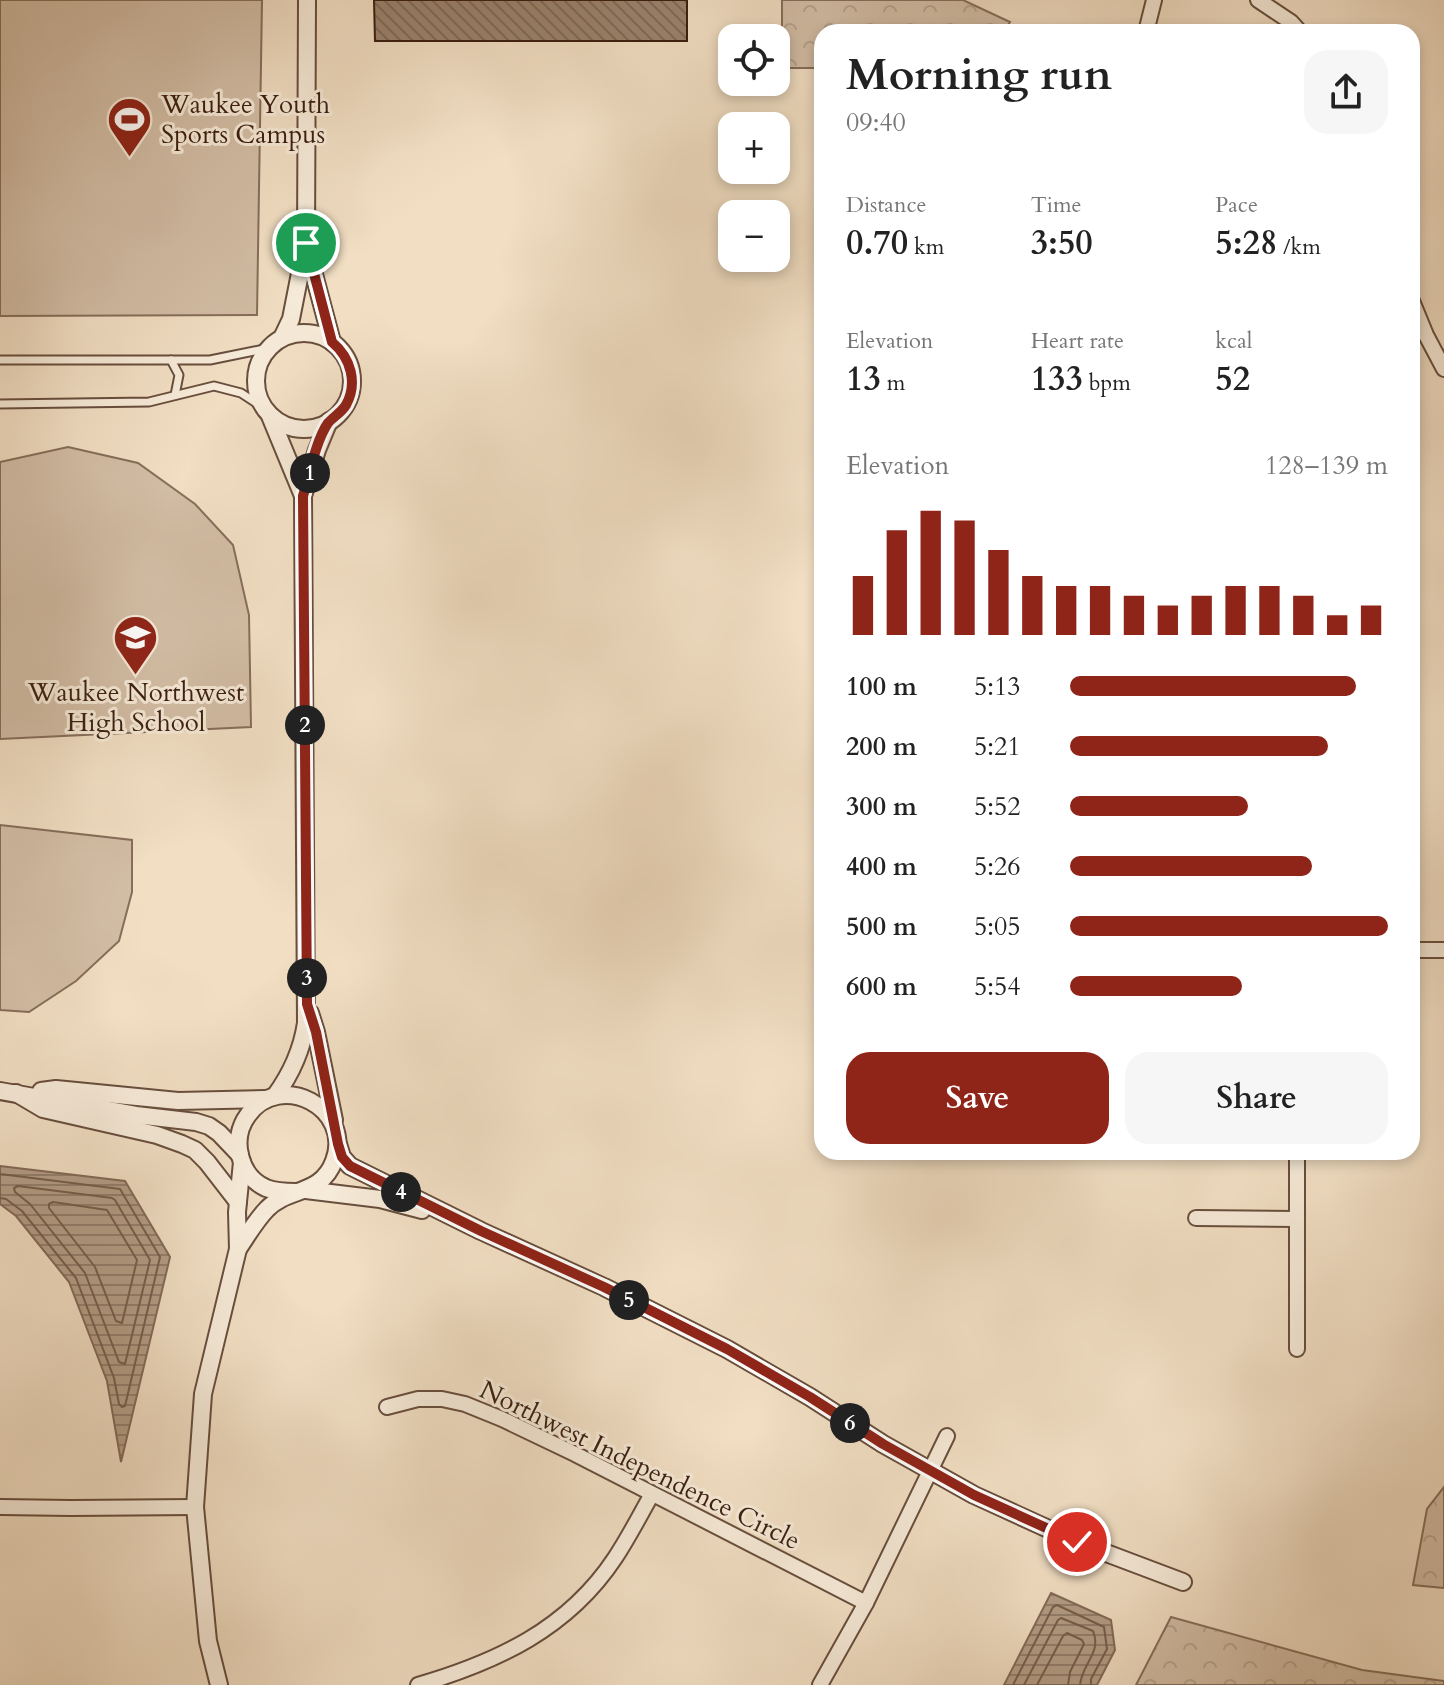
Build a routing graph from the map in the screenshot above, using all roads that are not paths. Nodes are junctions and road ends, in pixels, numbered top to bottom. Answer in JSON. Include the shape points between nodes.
{"nodes":[{"id":1,"x":307,"y":0,"type":"edge"},
{"id":2,"x":1154,"y":0,"type":"edge"},
{"id":3,"x":1258,"y":0,"type":"edge"},
{"id":4,"x":1148,"y":24,"type":"edge"},
{"id":5,"x":1293,"y":24,"type":"edge"},
{"id":6,"x":306,"y":243,"type":"junction"},
{"id":7,"x":1420,"y":320,"type":"edge"},
{"id":8,"x":332,"y":342,"type":"junction"},
{"id":9,"x":275,"y":343,"type":"junction"},
{"id":10,"x":0,"y":360,"type":"edge"},
{"id":11,"x":171,"y":360,"type":"junction"},
{"id":12,"x":1444,"y":369,"type":"edge"},
{"id":13,"x":175,"y":395,"type":"junction"},
{"id":14,"x":0,"y":404,"type":"edge"},
{"id":15,"x":266,"y":411,"type":"junction"},
{"id":16,"x":329,"y":421,"type":"junction"},
{"id":17,"x":303,"y":496,"type":"junction"},
{"id":18,"x":1420,"y":950,"type":"edge"},
{"id":19,"x":1444,"y":950,"type":"edge"},
{"id":20,"x":307,"y":1004,"type":"junction"},
{"id":21,"x":8,"y":1092,"type":"edge"},
{"id":22,"x":271,"y":1098,"type":"junction"},
{"id":23,"x":337,"y":1139,"type":"junction"},
{"id":24,"x":241,"y":1159,"type":"junction"},
{"id":25,"x":1297,"y":1160,"type":"edge"},
{"id":26,"x":301,"y":1191,"type":"junction"},
{"id":27,"x":238,"y":1202,"type":"junction"},
{"id":28,"x":1196,"y":1218,"type":"dead end"},
{"id":29,"x":1296,"y":1219,"type":"junction"},
{"id":30,"x":481,"y":1231,"type":"junction"},
{"id":31,"x":238,"y":1249,"type":"junction"},
{"id":32,"x":1297,"y":1349,"type":"dead end"},
{"id":33,"x":387,"y":1407,"type":"dead end"},
{"id":34,"x":947,"y":1436,"type":"dead end"},
{"id":35,"x":931,"y":1471,"type":"junction"},
{"id":36,"x":652,"y":1494,"type":"junction"},
{"id":37,"x":0,"y":1507,"type":"edge"},
{"id":38,"x":195,"y":1507,"type":"junction"},
{"id":39,"x":1183,"y":1582,"type":"dead end"},
{"id":40,"x":866,"y":1603,"type":"junction"},
{"id":41,"x":219,"y":1685,"type":"edge"},
{"id":42,"x":418,"y":1685,"type":"edge"},
{"id":43,"x":820,"y":1685,"type":"edge"}],
"edges":[{"from":1,"to":6,"type":"street"},
{"from":2,"to":4,"type":"street"},
{"from":3,"to":5,"type":"street"},
{"from":6,"to":8,"type":"street"},
{"from":6,"to":9,"type":"street","via":[[291,319]]},
{"from":7,"to":12,"type":"street"},
{"from":8,"to":9,"type":"street","via":[[297,333]]},
{"from":8,"to":16,"type":"street","via":[[349,362],[352,377],[345,407]]},
{"from":9,"to":11,"type":"lane","via":[[210,360]]},
{"from":9,"to":15,"type":"street","via":[[256,377]]},
{"from":10,"to":11,"type":"lane"},
{"from":11,"to":13,"type":"lane","via":[[179,375]]},
{"from":13,"to":14,"type":"lane","via":[[149,402]]},
{"from":13,"to":15,"type":"lane","via":[[214,386],[241,393]]},
{"from":15,"to":16,"type":"street","via":[[290,427],[305,429]]},
{"from":15,"to":17,"type":"street"},
{"from":16,"to":17,"type":"street"},
{"from":17,"to":20,"type":"street"},
{"from":18,"to":19,"type":"street"},
{"from":20,"to":22,"type":"street","via":[[304,1042],[287,1080]]},
{"from":20,"to":23,"type":"street"},
{"from":21,"to":22,"type":"street","via":[[56,1089],[178,1101]]},
{"from":21,"to":24,"type":"street","via":[[196,1122],[219,1133]]},
{"from":21,"to":27,"type":"street","via":[[43,1109],[157,1135],[195,1150]]},
{"from":22,"to":23,"type":"street","via":[[307,1098],[331,1119]]},
{"from":22,"to":24,"type":"street","via":[[248,1115],[240,1130]]},
{"from":23,"to":26,"type":"street","via":[[330,1170]]},
{"from":23,"to":30,"type":"street","via":[[350,1166]]},
{"from":24,"to":26,"type":"street","via":[[264,1187]]},
{"from":24,"to":27,"type":"street"},
{"from":25,"to":29,"type":"street"},
{"from":26,"to":30,"type":"street","via":[[380,1199]]},
{"from":26,"to":31,"type":"street","via":[[268,1208]]},
{"from":27,"to":31,"type":"street"},
{"from":28,"to":29,"type":"street"},
{"from":29,"to":32,"type":"street"},
{"from":30,"to":35,"type":"street","via":[[727,1349]]},
{"from":31,"to":38,"type":"street","via":[[203,1394]]},
{"from":33,"to":36,"type":"street","name":"Northwest Independence Circle","via":[[418,1399],[465,1404]]},
{"from":34,"to":35,"type":"street"},
{"from":35,"to":39,"type":"street","via":[[1035,1524]]},
{"from":35,"to":40,"type":"street"},
{"from":36,"to":40,"type":"street","name":"Northwest Independence Circle"},
{"from":36,"to":42,"type":"street","via":[[614,1559],[566,1614],[501,1655]]},
{"from":37,"to":38,"type":"street"},
{"from":38,"to":41,"type":"street","via":[[208,1641]]},
{"from":40,"to":43,"type":"street"}]}
